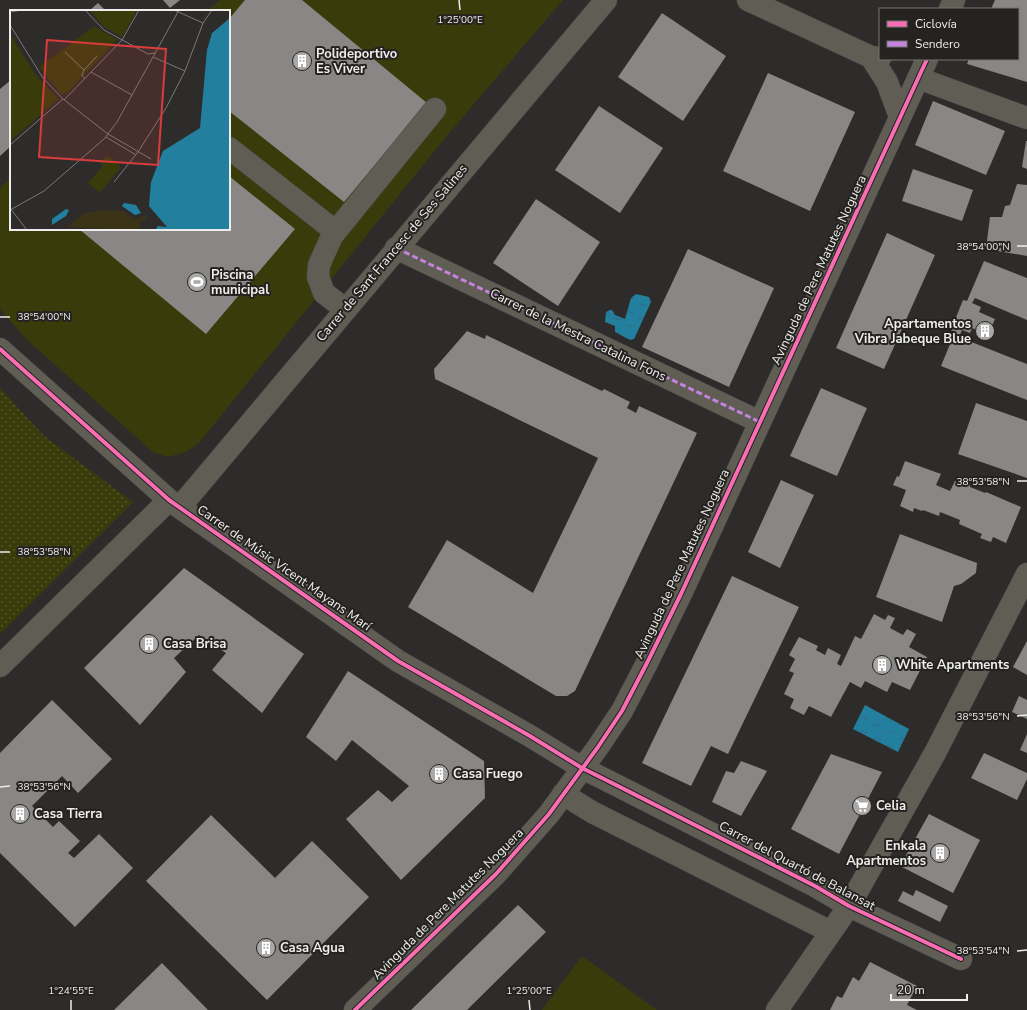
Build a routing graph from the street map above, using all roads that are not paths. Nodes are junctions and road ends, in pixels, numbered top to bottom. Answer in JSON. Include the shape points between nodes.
{"nodes":[{"id":1,"x":606,"y":0,"type":"edge"},
{"id":2,"x":748,"y":0,"type":"edge"},
{"id":3,"x":876,"y":58,"type":"edge"},
{"id":4,"x":923,"y":68,"type":"edge"},
{"id":5,"x":435,"y":109,"type":"dead end"},
{"id":6,"x":900,"y":117,"type":"junction"},
{"id":7,"x":1027,"y":118,"type":"edge"},
{"id":8,"x":230,"y":149,"type":"edge"},
{"id":9,"x":335,"y":232,"type":"junction"},
{"id":10,"x":396,"y":248,"type":"junction"},
{"id":11,"x":345,"y":309,"type":"junction"},
{"id":12,"x":0,"y":349,"type":"edge"},
{"id":13,"x":760,"y":422,"type":"junction"},
{"id":14,"x":175,"y":504,"type":"junction"},
{"id":15,"x":1027,"y":574,"type":"edge"},
{"id":16,"x":0,"y":666,"type":"edge"},
{"id":17,"x":582,"y":768,"type":"junction"},
{"id":18,"x":563,"y":794,"type":"junction"},
{"id":19,"x":849,"y":906,"type":"junction"},
{"id":20,"x":831,"y":932,"type":"junction"},
{"id":21,"x":961,"y":959,"type":"dead end"},
{"id":22,"x":355,"y":1010,"type":"edge"},
{"id":23,"x":777,"y":1010,"type":"edge"}],
"edges":[{"from":1,"to":10,"type":"street","name":"Carrer de Sant Francesc de Ses Salines"},
{"from":2,"to":3,"type":"street"},
{"from":3,"to":6,"type":"street"},
{"from":4,"to":6,"type":"street","name":"Avinguda de Pere Matutes Noguera"},
{"from":4,"to":7,"type":"street"},
{"from":5,"to":9,"type":"street"},
{"from":6,"to":13,"type":"street","name":"Avinguda de Pere Matutes Noguera"},
{"from":8,"to":9,"type":"street"},
{"from":9,"to":11,"type":"street","via":[[320,265],[318,277],[324,293]]},
{"from":10,"to":11,"type":"street","name":"Carrer de Sant Francesc de Ses Salines"},
{"from":10,"to":13,"type":"street","name":"Carrer de la Mestra Catalina Fons"},
{"from":11,"to":14,"type":"street","name":"Carrer de Sant Francesc de Ses Salines"},
{"from":12,"to":14,"type":"street","name":"Carrer de Músic Vicent Mayans Marí"},
{"from":13,"to":17,"type":"street","name":"Avinguda de Pere Matutes Noguera","via":[[648,661],[622,711]]},
{"from":14,"to":16,"type":"street","name":"Carrer de Sant Francesc de Ses Salines"},
{"from":14,"to":17,"type":"street","name":"Carrer de Músic Vicent Mayans Marí","via":[[398,661]]},
{"from":15,"to":19,"type":"street","via":[[935,753]]},
{"from":17,"to":18,"type":"street","name":"Avinguda de Pere Matutes Noguera"},
{"from":17,"to":19,"type":"street","name":"Carrer del Quartó de Balansat","via":[[801,878]]},
{"from":18,"to":20,"type":"street","via":[[592,812]]},
{"from":18,"to":22,"type":"street","name":"Avinguda de Pere Matutes Noguera","via":[[538,828],[496,874]]},
{"from":19,"to":20,"type":"street"},
{"from":19,"to":21,"type":"street","name":"Carrer del Quartó de Balansat"},
{"from":20,"to":23,"type":"street"}]}
